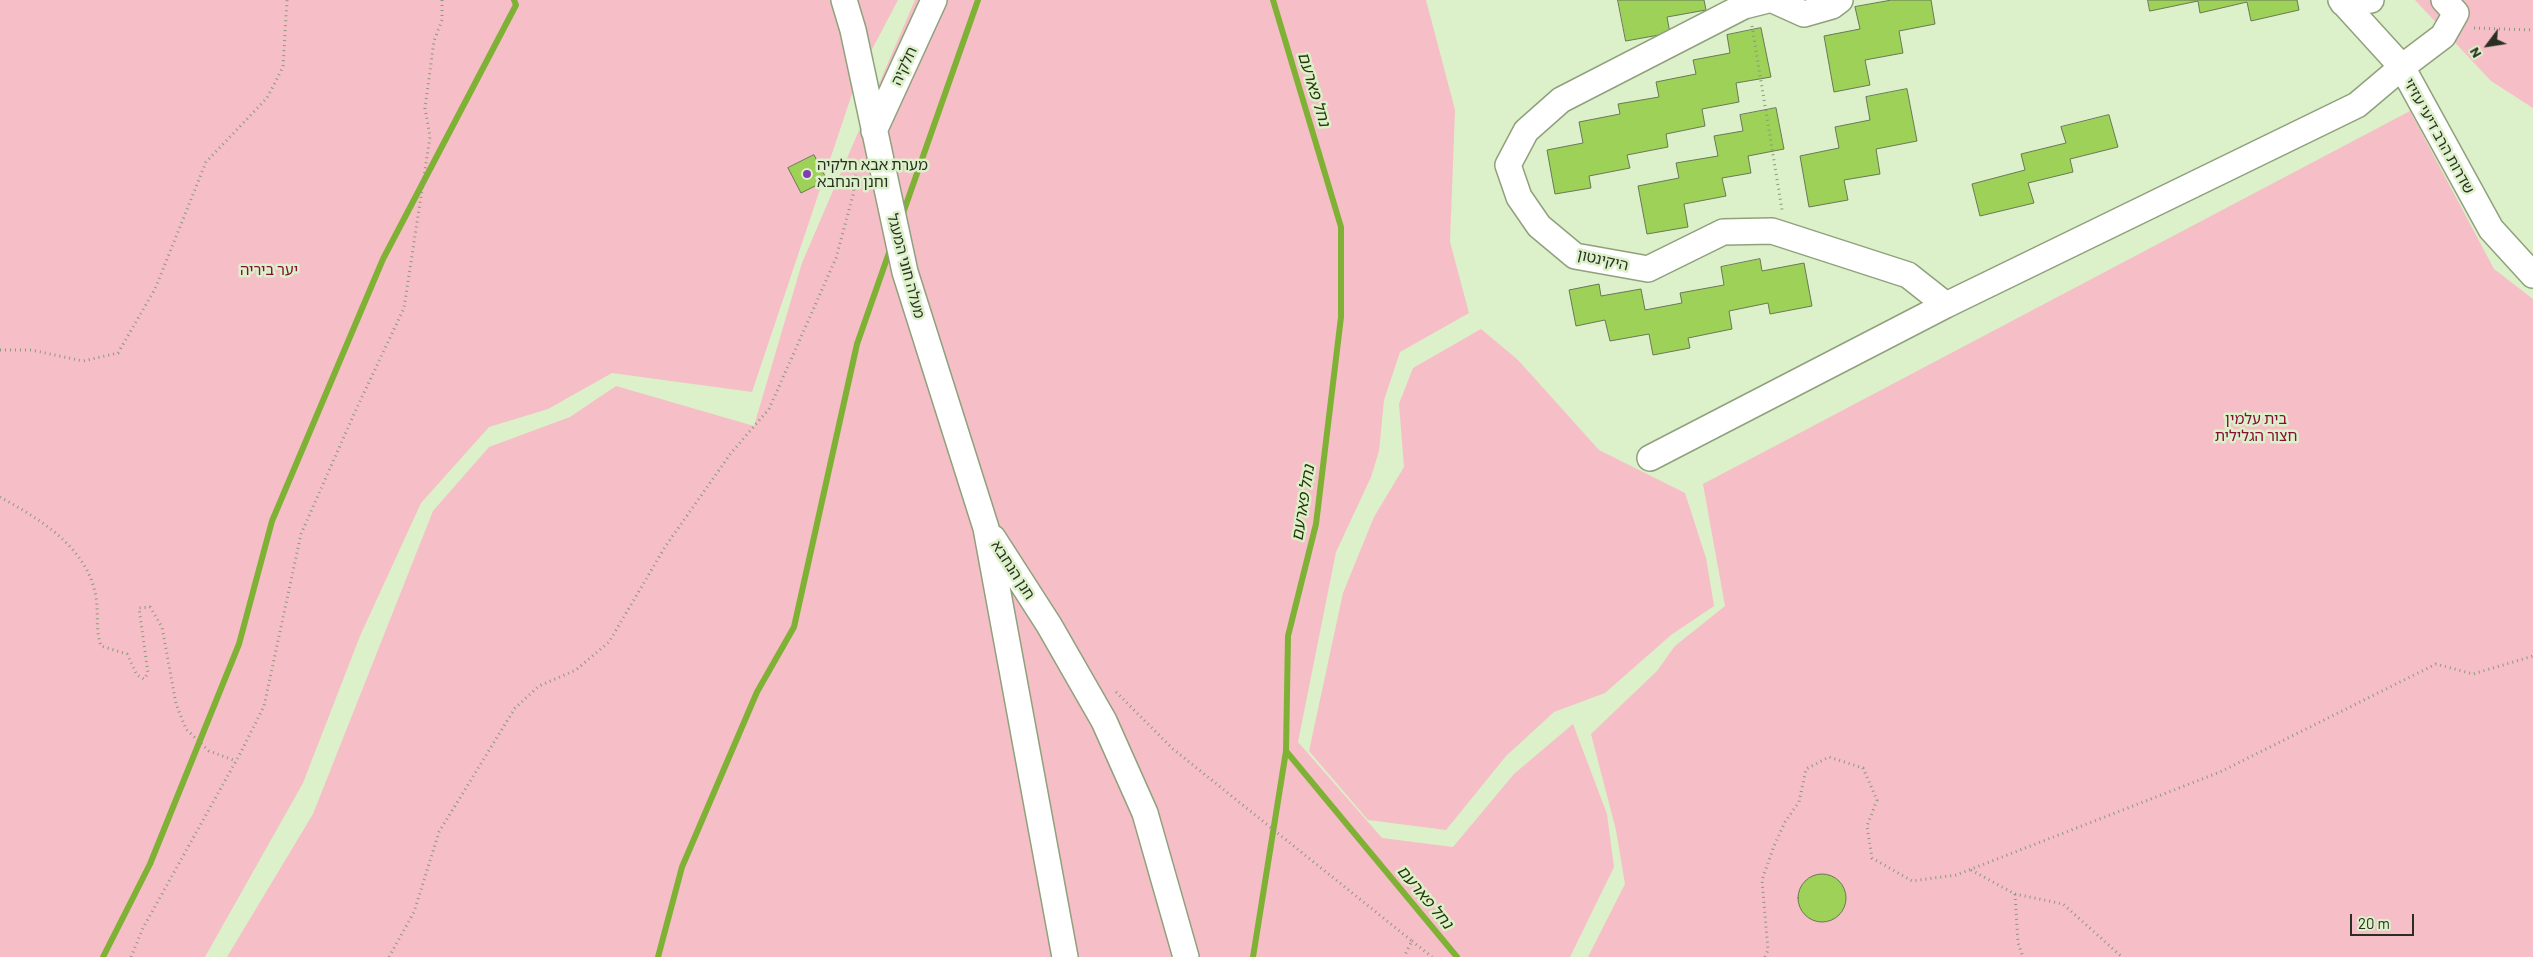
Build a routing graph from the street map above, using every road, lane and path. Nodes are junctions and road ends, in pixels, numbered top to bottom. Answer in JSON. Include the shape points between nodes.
{"nodes":[{"id":1,"x":287,"y":0,"type":"edge"},
{"id":2,"x":442,"y":0,"type":"edge"},
{"id":3,"x":844,"y":0,"type":"edge"},
{"id":4,"x":934,"y":0,"type":"edge"},
{"id":5,"x":1773,"y":0,"type":"edge"},
{"id":6,"x":1840,"y":0,"type":"edge"},
{"id":7,"x":2371,"y":0,"type":"edge"},
{"id":8,"x":2444,"y":0,"type":"edge"},
{"id":9,"x":2342,"y":1,"type":"edge"},
{"id":10,"x":1758,"y":2,"type":"edge"},
{"id":11,"x":2533,"y":30,"type":"edge"},
{"id":12,"x":2443,"y":36,"type":"junction"},
{"id":13,"x":2402,"y":67,"type":"junction"},
{"id":14,"x":874,"y":131,"type":"junction"},
{"id":15,"x":858,"y":161,"type":"dead end"},
{"id":16,"x":1786,"y":235,"type":"junction"},
{"id":17,"x":2533,"y":274,"type":"edge"},
{"id":18,"x":1946,"y":305,"type":"junction"},
{"id":19,"x":0,"y":350,"type":"edge"},
{"id":20,"x":1650,"y":458,"type":"dead end"},
{"id":21,"x":0,"y":497,"type":"edge"},
{"id":22,"x":986,"y":528,"type":"junction"},
{"id":23,"x":2533,"y":656,"type":"edge"},
{"id":24,"x":1111,"y":687,"type":"dead end"},
{"id":25,"x":236,"y":761,"type":"junction"},
{"id":26,"x":1971,"y":869,"type":"junction"},
{"id":27,"x":2015,"y":894,"type":"junction"},
{"id":28,"x":1412,"y":941,"type":"junction"},
{"id":29,"x":130,"y":957,"type":"edge"},
{"id":30,"x":390,"y":957,"type":"edge"},
{"id":31,"x":1065,"y":957,"type":"edge"},
{"id":32,"x":1186,"y":957,"type":"edge"},
{"id":33,"x":1404,"y":957,"type":"edge"},
{"id":34,"x":1432,"y":957,"type":"edge"},
{"id":35,"x":1765,"y":957,"type":"edge"},
{"id":36,"x":2023,"y":957,"type":"edge"},
{"id":37,"x":2122,"y":957,"type":"edge"}],
"edges":[{"from":1,"to":19,"type":"path","via":[[283,67],[267,98],[206,162],[155,289],[118,353],[83,361],[31,350]]},
{"from":2,"to":25,"type":"path","via":[[442,20],[434,41],[426,108],[430,137],[404,308],[300,534],[264,706]]},
{"from":3,"to":14,"type":"street","name":"מעלה חוני המעגל"},
{"from":4,"to":14,"type":"street","name":"חלקיה"},
{"from":5,"to":6,"type":"street","via":[[1804,14],[1832,6]]},
{"from":7,"to":9,"type":"street"},
{"from":8,"to":12,"type":"street","via":[[2456,13]]},
{"from":9,"to":13,"type":"street","name":"שדרות הרב דיעי עזיזי"},
{"from":10,"to":16,"type":"path"},
{"from":10,"to":16,"type":"street","name":"היקינטון","via":[[1561,100],[1526,131],[1508,165],[1519,197],[1539,226],[1575,256],[1648,269],[1723,232],[1772,231]]},
{"from":11,"to":12,"type":"path","via":[[2474,28]]},
{"from":12,"to":13,"type":"street"},
{"from":13,"to":17,"type":"street","name":"שדרות הרב דיעי עזיזי","via":[[2491,229]]},
{"from":13,"to":18,"type":"street","via":[[2357,105]]},
{"from":14,"to":22,"type":"street","name":"מעלה חוני המעגל","via":[[905,272]]},
{"from":15,"to":30,"type":"path","via":[[853,195],[836,258],[769,409],[731,453],[665,547],[608,642],[576,670],[539,686],[514,708],[439,832],[414,912]]},
{"from":16,"to":18,"type":"street","name":"היקינטון","via":[[1908,275]]},
{"from":18,"to":20,"type":"street"},
{"from":21,"to":25,"type":"path","via":[[38,518],[70,547],[88,569],[96,598],[96,632],[101,646],[127,654],[137,675],[144,679],[148,673],[140,608],[150,608],[162,627],[176,704],[186,729],[209,751]]},
{"from":22,"to":31,"type":"street","name":"חנן הנחבא"},
{"from":22,"to":32,"type":"street","name":"חנן הנחבא","via":[[1049,625],[1104,721],[1145,813]]},
{"from":23,"to":26,"type":"path","via":[[2473,674],[2436,664],[2220,772]]},
{"from":24,"to":28,"type":"path","via":[[1173,749]]},
{"from":25,"to":29,"type":"path"},
{"from":26,"to":27,"type":"path"},
{"from":26,"to":35,"type":"path","via":[[1956,875],[1912,881],[1872,858],[1868,826],[1877,800],[1874,792],[1863,768],[1829,757],[1806,769],[1800,802],[1785,822],[1762,880],[1768,950]]},
{"from":27,"to":36,"type":"path","via":[[2018,943]]},
{"from":27,"to":37,"type":"path","via":[[2063,904]]},
{"from":28,"to":33,"type":"path"},
{"from":28,"to":34,"type":"path"}]}
